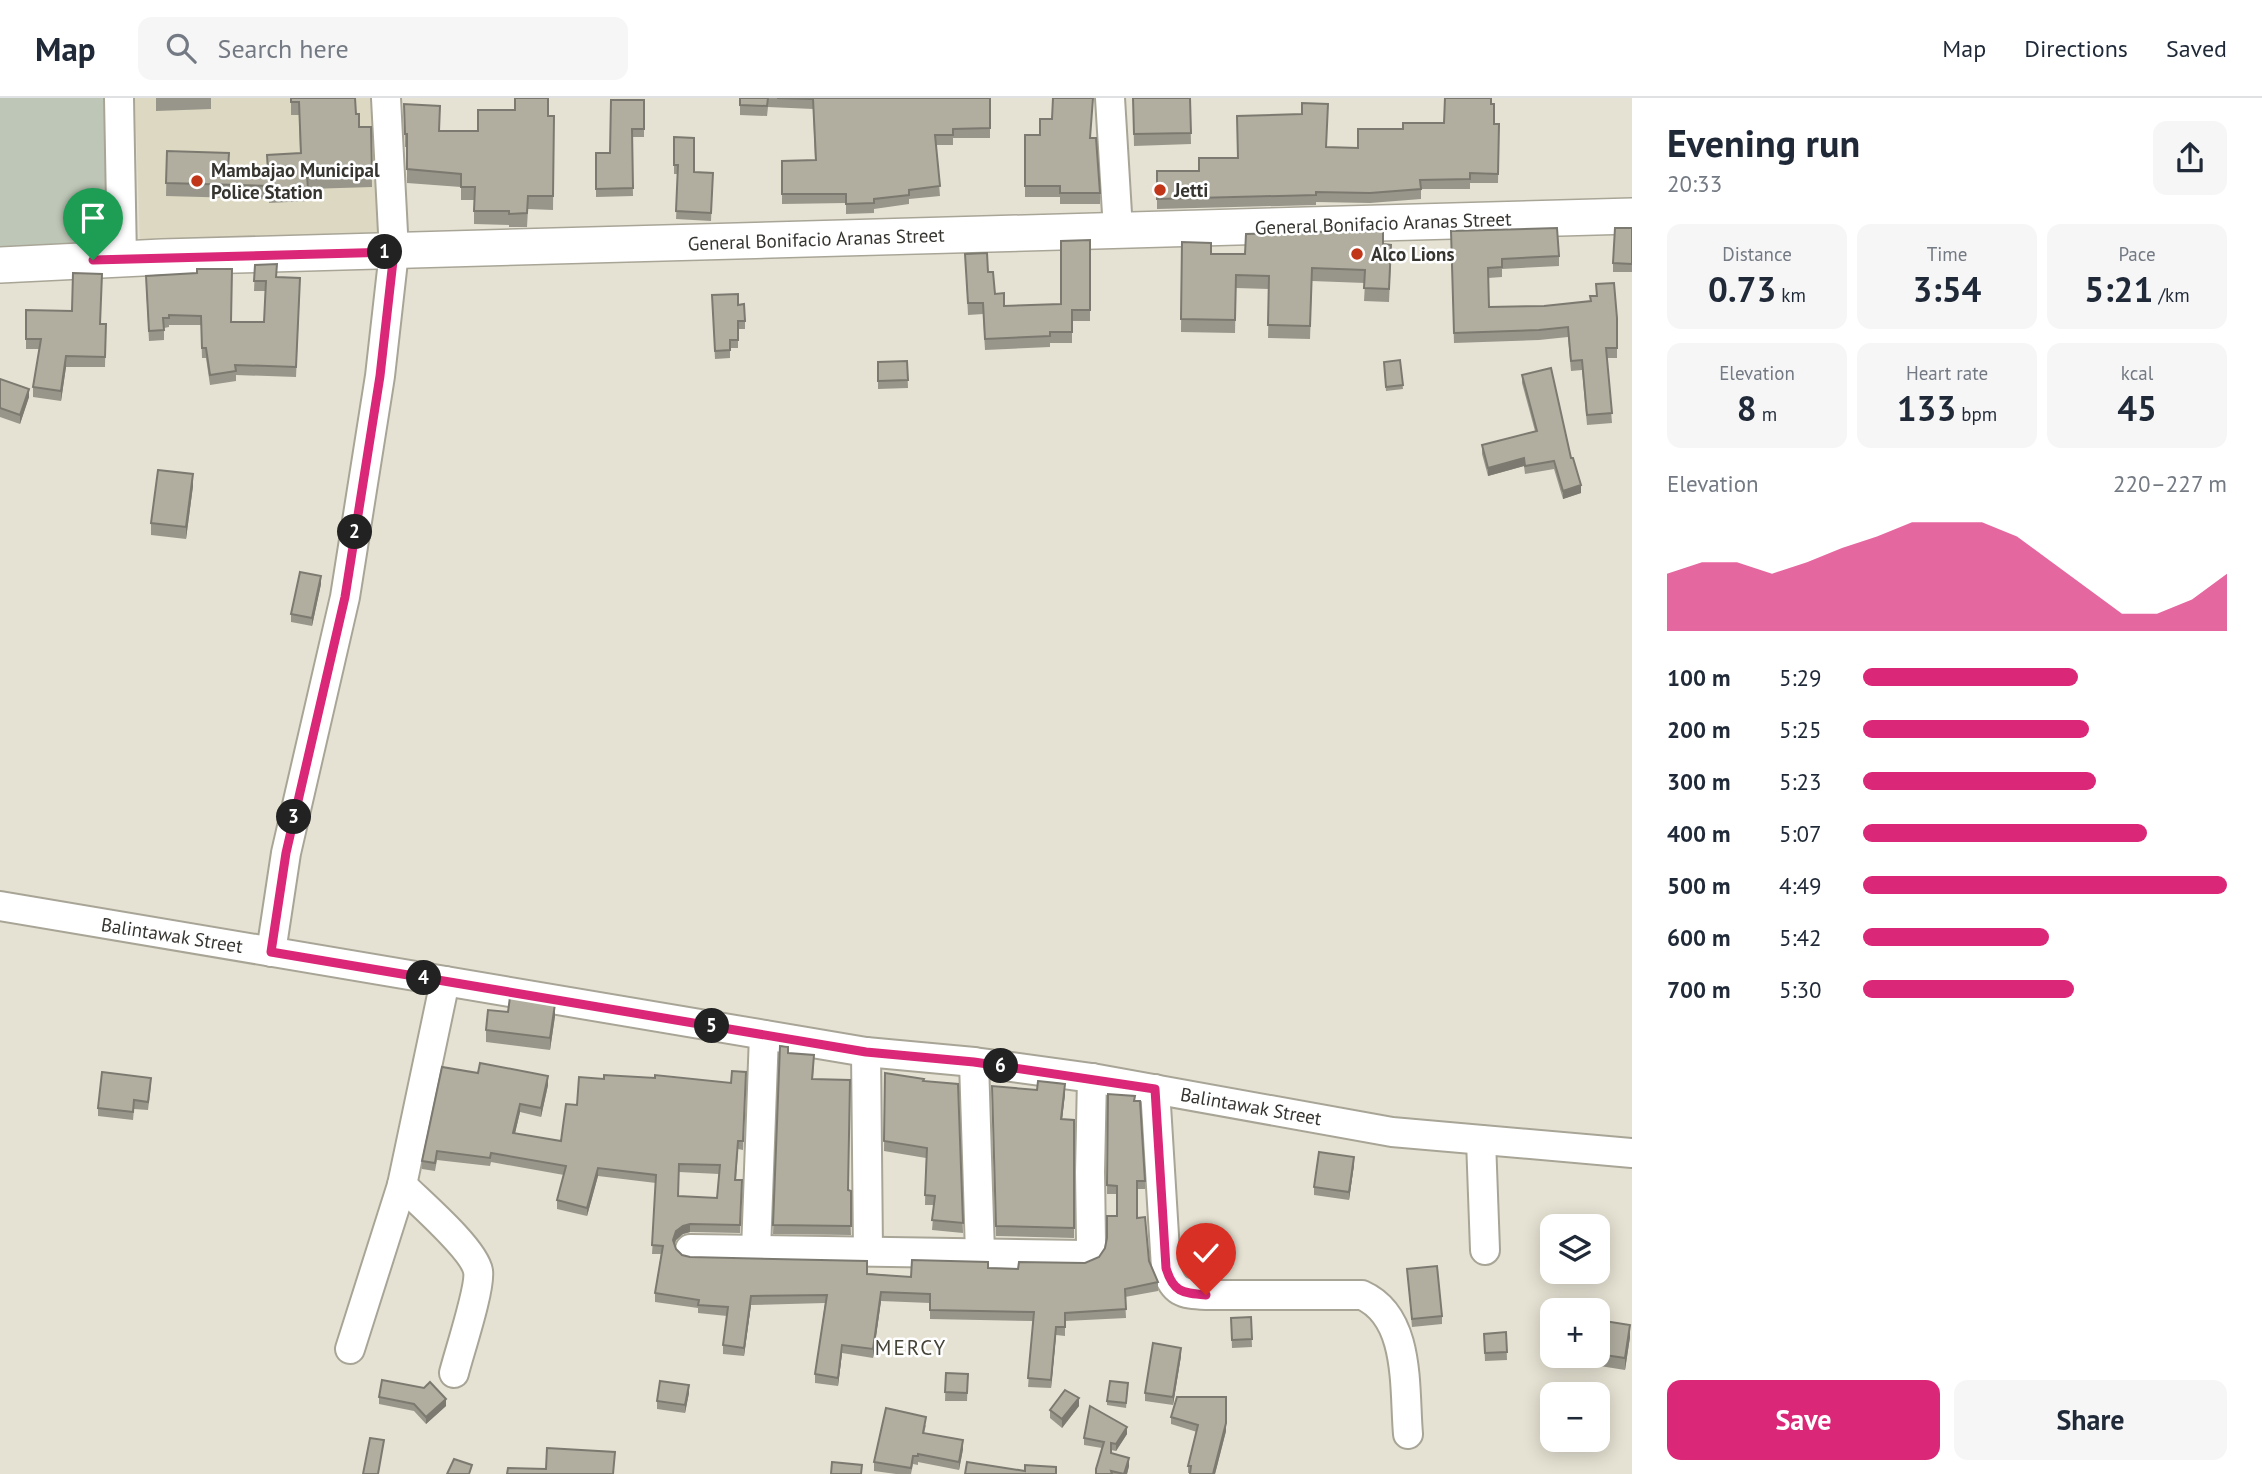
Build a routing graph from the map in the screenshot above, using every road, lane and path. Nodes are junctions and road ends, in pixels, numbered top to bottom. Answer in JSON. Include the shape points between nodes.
{"nodes":[{"id":1,"x":119,"y":98,"type":"edge"},
{"id":2,"x":386,"y":98,"type":"edge"},
{"id":3,"x":1110,"y":98,"type":"edge"},
{"id":4,"x":1632,"y":216,"type":"edge"},
{"id":5,"x":1118,"y":230,"type":"junction"},
{"id":6,"x":394,"y":252,"type":"junction"},
{"id":7,"x":122,"y":259,"type":"junction"},
{"id":8,"x":0,"y":265,"type":"edge"},
{"id":9,"x":0,"y":906,"type":"edge"},
{"id":10,"x":271,"y":952,"type":"junction"},
{"id":11,"x":445,"y":981,"type":"junction"},
{"id":12,"x":764,"y":1035,"type":"junction"},
{"id":13,"x":866,"y":1052,"type":"junction"},
{"id":14,"x":974,"y":1062,"type":"junction"},
{"id":15,"x":1092,"y":1078,"type":"junction"},
{"id":16,"x":1155,"y":1089,"type":"junction"},
{"id":17,"x":1481,"y":1140,"type":"junction"},
{"id":18,"x":1632,"y":1153,"type":"edge"},
{"id":19,"x":402,"y":1185,"type":"junction"},
{"id":20,"x":690,"y":1249,"type":"dead end"},
{"id":21,"x":755,"y":1250,"type":"junction"},
{"id":22,"x":1485,"y":1250,"type":"dead end"},
{"id":23,"x":868,"y":1251,"type":"junction"},
{"id":24,"x":980,"y":1253,"type":"junction"},
{"id":25,"x":349,"y":1349,"type":"dead end"},
{"id":26,"x":454,"y":1373,"type":"dead end"},
{"id":27,"x":1408,"y":1434,"type":"dead end"}],
"edges":[{"from":1,"to":7,"type":"street"},
{"from":2,"to":6,"type":"street"},
{"from":3,"to":5,"type":"street"},
{"from":4,"to":5,"type":"main road","name":"General Bonifacio Aranas Street"},
{"from":5,"to":6,"type":"main road","name":"General Bonifacio Aranas Street"},
{"from":6,"to":7,"type":"main road","name":"General Bonifacio Aranas Street"},
{"from":6,"to":10,"type":"street","via":[[380,376],[345,597],[286,853]]},
{"from":7,"to":8,"type":"main road","name":"General Bonifacio Aranas Street"},
{"from":9,"to":10,"type":"street","name":"Balintawak Street"},
{"from":10,"to":11,"type":"street","name":"Balintawak Street"},
{"from":11,"to":12,"type":"street","name":"Balintawak Street"},
{"from":11,"to":19,"type":"street"},
{"from":12,"to":13,"type":"street","name":"Balintawak Street"},
{"from":12,"to":21,"type":"street"},
{"from":13,"to":14,"type":"street","name":"Balintawak Street"},
{"from":13,"to":23,"type":"street"},
{"from":14,"to":15,"type":"street","name":"Balintawak Street"},
{"from":14,"to":24,"type":"street"},
{"from":15,"to":16,"type":"street","name":"Balintawak Street"},
{"from":15,"to":24,"type":"street","via":[[1089,1252]]},
{"from":16,"to":17,"type":"street","name":"Balintawak Street","via":[[1392,1132]]},
{"from":16,"to":27,"type":"street","via":[[1169,1279],[1186,1294],[1362,1295],[1374,1300],[1395,1327],[1401,1348]]},
{"from":17,"to":18,"type":"street","name":"Balintawak Street"},
{"from":17,"to":22,"type":"street"},
{"from":19,"to":25,"type":"street"},
{"from":19,"to":26,"type":"street","via":[[464,1246],[478,1272]]},
{"from":20,"to":21,"type":"street"},
{"from":21,"to":23,"type":"street"},
{"from":23,"to":24,"type":"street"}]}
